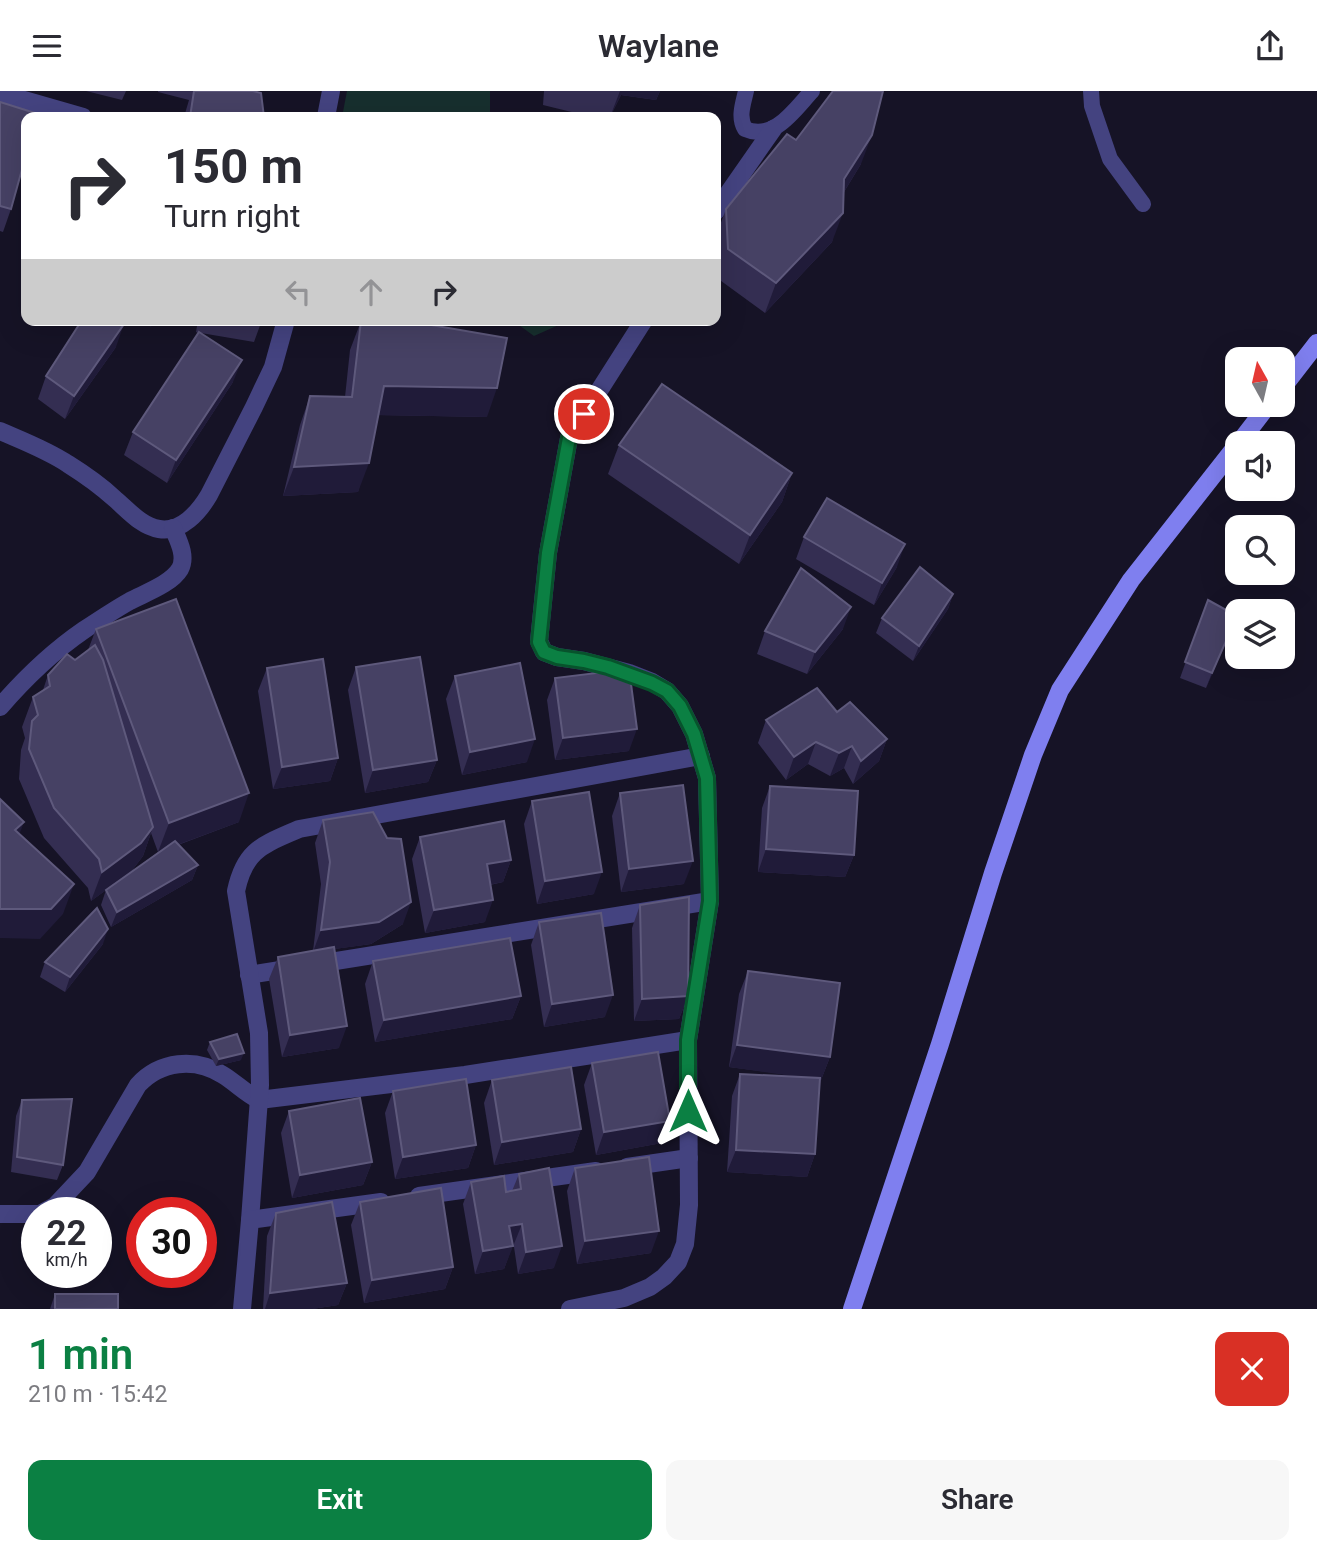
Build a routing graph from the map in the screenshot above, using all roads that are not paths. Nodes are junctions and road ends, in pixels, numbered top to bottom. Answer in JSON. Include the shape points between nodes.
{"nodes":[{"id":1,"x":331,"y":91,"type":"edge"},
{"id":2,"x":746,"y":91,"type":"edge"},
{"id":3,"x":812,"y":91,"type":"edge"},
{"id":4,"x":1091,"y":91,"type":"edge"},
{"id":5,"x":0,"y":93,"type":"edge"},
{"id":6,"x":66,"y":112,"type":"edge"},
{"id":7,"x":327,"y":112,"type":"edge"},
{"id":8,"x":772,"y":129,"type":"junction"},
{"id":9,"x":721,"y":204,"type":"edge"},
{"id":10,"x":1143,"y":204,"type":"dead end"},
{"id":11,"x":284,"y":326,"type":"edge"},
{"id":12,"x":640,"y":326,"type":"edge"},
{"id":13,"x":1317,"y":343,"type":"edge"},
{"id":14,"x":1295,"y":371,"type":"edge"},
{"id":15,"x":1259,"y":417,"type":"edge"},
{"id":16,"x":0,"y":431,"type":"edge"},
{"id":17,"x":1248,"y":431,"type":"edge"},
{"id":18,"x":1225,"y":460,"type":"edge"},
{"id":19,"x":173,"y":528,"type":"junction"},
{"id":20,"x":0,"y":707,"type":"edge"},
{"id":21,"x":701,"y":756,"type":"junction"},
{"id":22,"x":710,"y":901,"type":"junction"},
{"id":23,"x":249,"y":975,"type":"junction"},
{"id":24,"x":688,"y":1040,"type":"junction"},
{"id":25,"x":259,"y":1100,"type":"junction"},
{"id":26,"x":689,"y":1158,"type":"junction"},
{"id":27,"x":63,"y":1197,"type":"edge"},
{"id":28,"x":0,"y":1214,"type":"edge"},
{"id":29,"x":21,"y":1214,"type":"edge"},
{"id":30,"x":250,"y":1220,"type":"junction"},
{"id":31,"x":242,"y":1309,"type":"edge"},
{"id":32,"x":570,"y":1309,"type":"edge"},
{"id":33,"x":852,"y":1309,"type":"edge"}],
"edges":[{"from":1,"to":7,"type":"street"},
{"from":2,"to":8,"type":"lane","via":[[741,113],[745,129]]},
{"from":3,"to":8,"type":"lane"},
{"from":4,"to":10,"type":"lane","via":[[1091,106],[1110,159]]},
{"from":5,"to":6,"type":"street"},
{"from":8,"to":9,"type":"street"},
{"from":11,"to":19,"type":"street","via":[[273,367],[209,495],[190,518]]},
{"from":12,"to":21,"type":"street","via":[[569,438],[548,553],[539,642],[544,652],[557,657],[629,673],[667,691],[680,706]]},
{"from":13,"to":14,"type":"main road"},
{"from":15,"to":17,"type":"main road"},
{"from":16,"to":19,"type":"street","via":[[67,463],[150,526]]},
{"from":18,"to":33,"type":"main road","via":[[1131,579],[1060,689],[993,873]]},
{"from":19,"to":20,"type":"street","via":[[183,558],[176,573],[81,632],[40,665]]},
{"from":21,"to":22,"type":"street","via":[[707,778]]},
{"from":21,"to":23,"type":"street","via":[[299,829],[264,844],[240,872],[236,891]]},
{"from":22,"to":23,"type":"street"},
{"from":22,"to":24,"type":"street"},
{"from":23,"to":25,"type":"street","via":[[259,1033]]},
{"from":24,"to":25,"type":"street"},
{"from":24,"to":26,"type":"street"},
{"from":25,"to":27,"type":"street","via":[[206,1067],[185,1063],[154,1071],[138,1085],[87,1172]]},
{"from":25,"to":30,"type":"street"},
{"from":26,"to":30,"type":"street"},
{"from":26,"to":32,"type":"street","via":[[685,1244],[678,1262],[650,1287],[624,1298]]},
{"from":28,"to":29,"type":"street"},
{"from":30,"to":31,"type":"street"}]}
